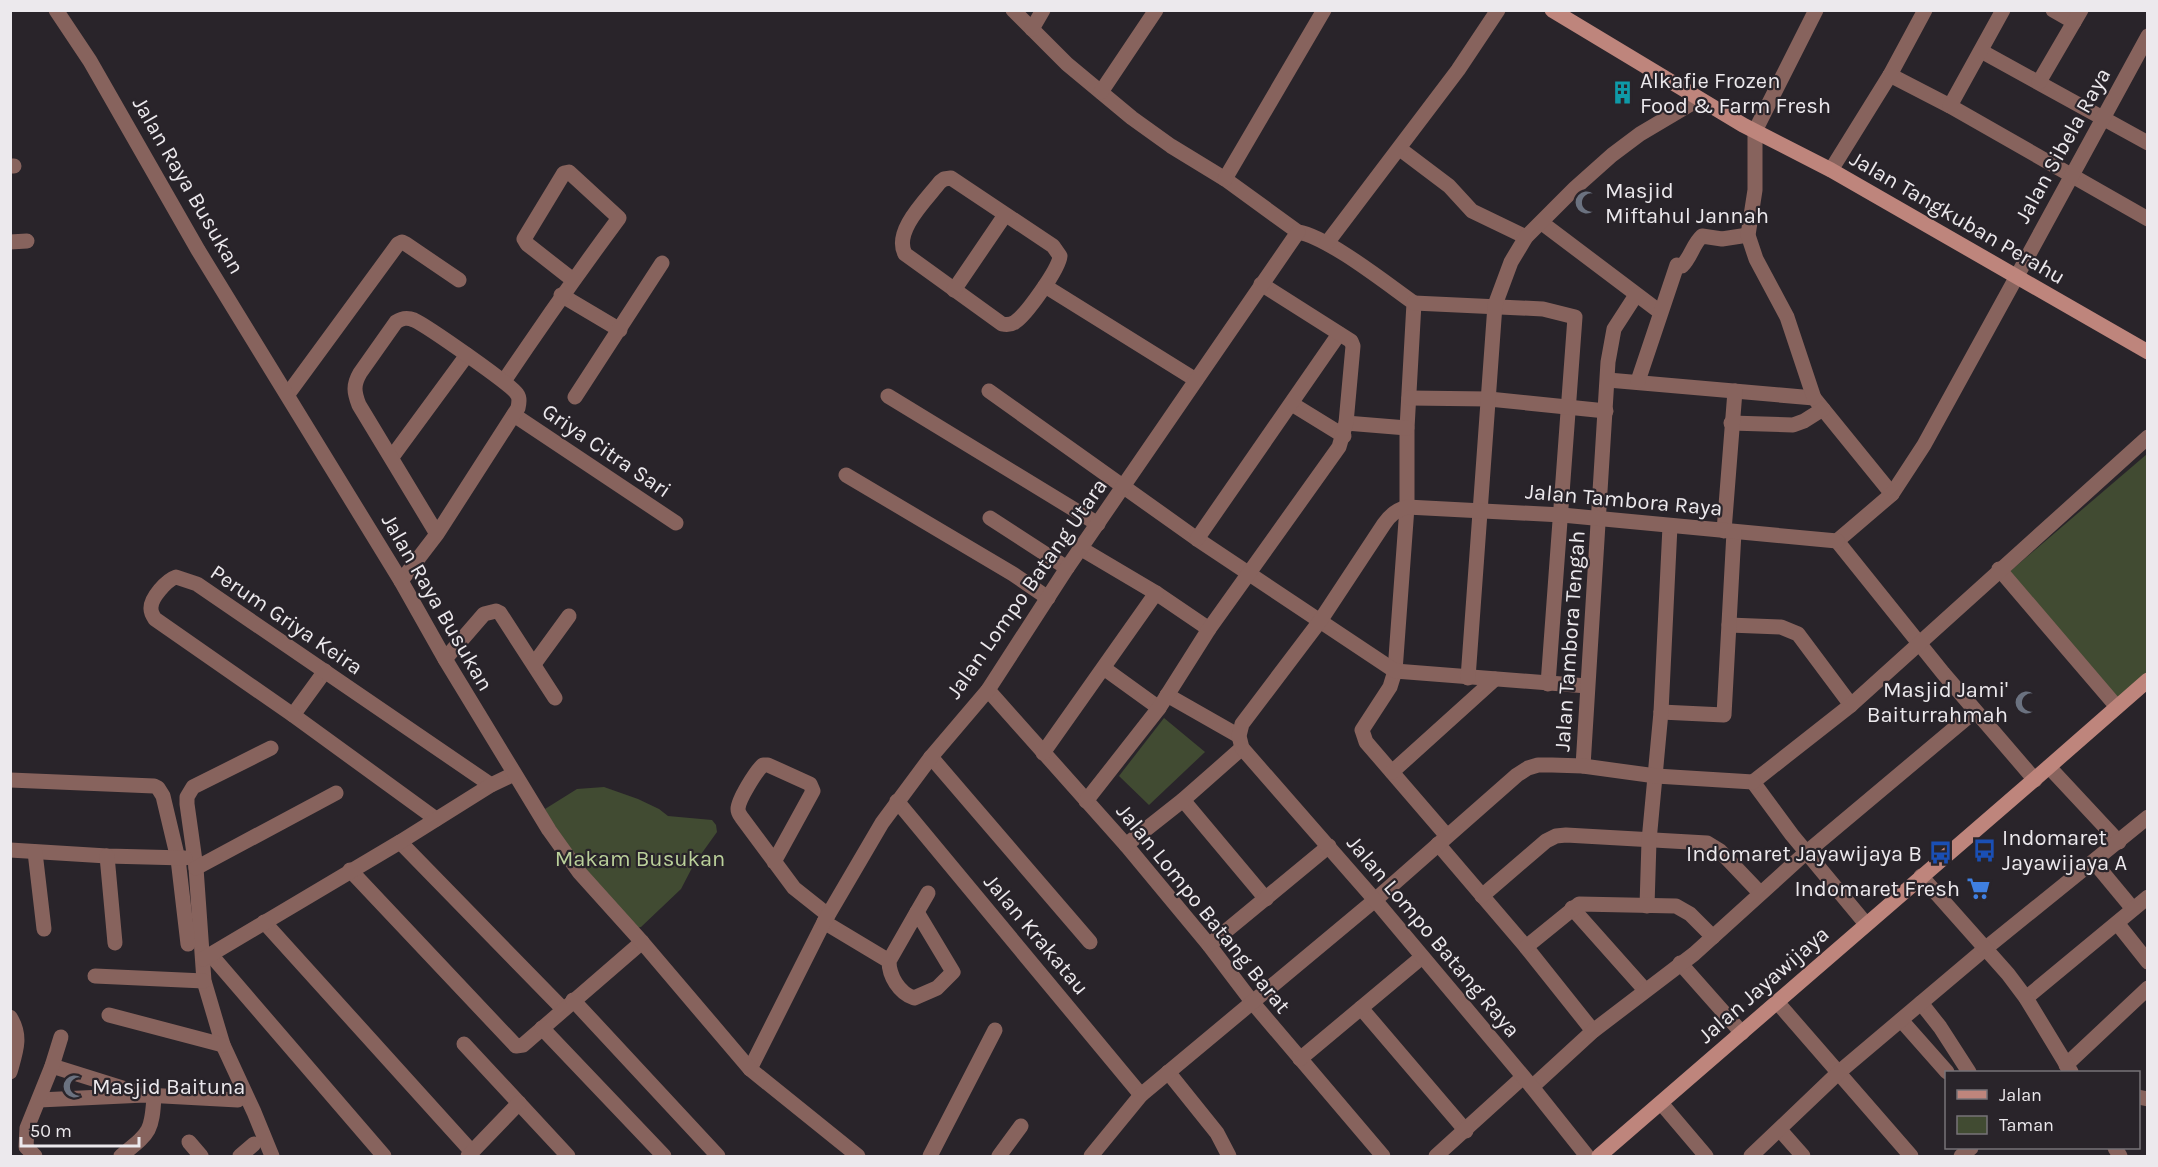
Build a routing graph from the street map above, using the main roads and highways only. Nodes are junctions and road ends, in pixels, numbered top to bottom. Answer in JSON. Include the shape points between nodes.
{"nodes":[{"id":1,"x":1552,"y":10,"type":"edge"},
{"id":2,"x":2146,"y":349,"type":"edge"},
{"id":3,"x":2148,"y":680,"type":"edge"},
{"id":4,"x":1599,"y":1156,"type":"edge"}],
"edges":[{"from":1,"to":2,"type":"main road","name":"Jalan Tangkuban Perahu","via":[[1749,128],[1832,170]]},
{"from":3,"to":4,"type":"main road","name":"Jalan Jayawijaya"}]}
